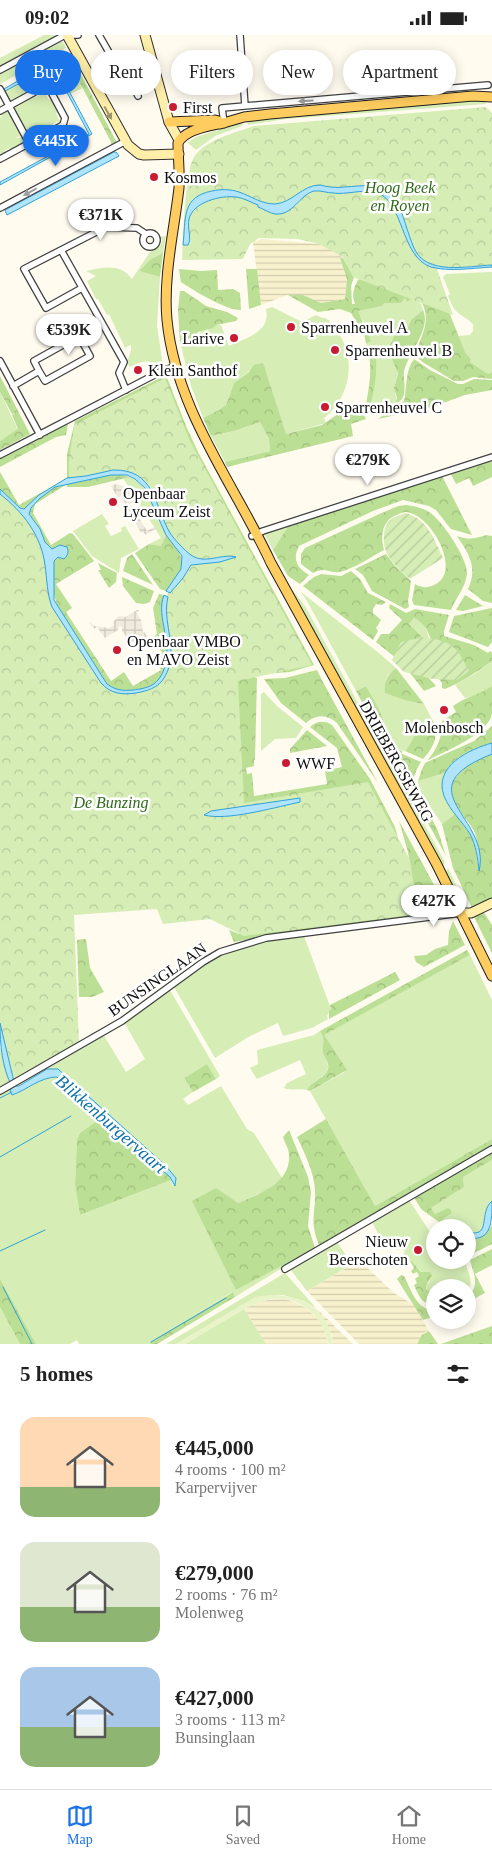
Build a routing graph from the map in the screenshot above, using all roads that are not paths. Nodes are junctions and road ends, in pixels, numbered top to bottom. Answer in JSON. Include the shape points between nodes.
{"nodes":[{"id":1,"x":66,"y":35,"type":"edge"},
{"id":2,"x":71,"y":35,"type":"edge"},
{"id":3,"x":78,"y":35,"type":"edge"},
{"id":4,"x":99,"y":35,"type":"edge"},
{"id":5,"x":145,"y":35,"type":"edge"},
{"id":6,"x":240,"y":35,"type":"edge"},
{"id":7,"x":108,"y":50,"type":"edge"},
{"id":8,"x":0,"y":70,"type":"edge"},
{"id":9,"x":488,"y":85,"type":"dead end"},
{"id":10,"x":477,"y":87,"type":"junction"},
{"id":11,"x":1,"y":91,"type":"edge"},
{"id":12,"x":487,"y":97,"type":"edge"},
{"id":13,"x":9,"y":106,"type":"junction"},
{"id":14,"x":245,"y":106,"type":"junction"},
{"id":15,"x":0,"y":111,"type":"edge"},
{"id":16,"x":169,"y":122,"type":"junction"},
{"id":17,"x":226,"y":122,"type":"junction"},
{"id":18,"x":179,"y":140,"type":"junction"},
{"id":19,"x":124,"y":142,"type":"junction"},
{"id":20,"x":29,"y":143,"type":"junction"},
{"id":21,"x":179,"y":154,"type":"junction"},
{"id":22,"x":0,"y":159,"type":"edge"},
{"id":23,"x":1,"y":208,"type":"edge"},
{"id":24,"x":146,"y":234,"type":"dead end"},
{"id":25,"x":61,"y":251,"type":"junction"},
{"id":26,"x":82,"y":288,"type":"junction"},
{"id":27,"x":0,"y":361,"type":"edge"},
{"id":28,"x":176,"y":366,"type":"junction"},
{"id":29,"x":39,"y":371,"type":"junction"},
{"id":30,"x":14,"y":386,"type":"junction"},
{"id":31,"x":126,"y":390,"type":"junction"},
{"id":32,"x":40,"y":435,"type":"junction"},
{"id":33,"x":0,"y":455,"type":"edge"},
{"id":34,"x":492,"y":457,"type":"edge"},
{"id":35,"x":255,"y":535,"type":"junction"},
{"id":36,"x":492,"y":903,"type":"edge"},
{"id":37,"x":462,"y":913,"type":"junction"},
{"id":38,"x":492,"y":976,"type":"edge"},
{"id":39,"x":0,"y":1091,"type":"edge"},
{"id":40,"x":492,"y":1149,"type":"edge"},
{"id":41,"x":284,"y":1269,"type":"dead end"}],
"edges":[{"from":1,"to":8,"type":"street"},
{"from":1,"to":19,"type":"main road","one_way":true},
{"from":2,"to":3,"type":"street"},
{"from":4,"to":7,"type":"street"},
{"from":5,"to":16,"type":"main road"},
{"from":6,"to":14,"type":"street"},
{"from":9,"to":10,"type":"street"},
{"from":10,"to":12,"type":"street"},
{"from":10,"to":14,"type":"street","one_way":true},
{"from":11,"to":13,"type":"street"},
{"from":12,"to":17,"type":"main road","via":[[270,114]]},
{"from":13,"to":15,"type":"street"},
{"from":13,"to":20,"type":"street"},
{"from":13,"to":20,"type":"street","via":[[42,88],[50,90],[65,118],[63,125]]},
{"from":14,"to":17,"type":"street","via":[[224,108]]},
{"from":16,"to":17,"type":"main road"},
{"from":16,"to":18,"type":"main road"},
{"from":17,"to":18,"type":"main road","via":[[202,128]]},
{"from":17,"to":21,"type":"main road","via":[[188,140]]},
{"from":18,"to":21,"type":"main road","name":"DRIEBERGSEWEG"},
{"from":19,"to":21,"type":"main road","via":[[144,155]]},
{"from":19,"to":23,"type":"street","one_way":true},
{"from":20,"to":22,"type":"street"},
{"from":21,"to":28,"type":"main road","name":"DRIEBERGSEWEG","via":[[167,306]]},
{"from":24,"to":25,"type":"street","via":[[137,228],[106,227]]},
{"from":25,"to":26,"type":"street"},
{"from":25,"to":26,"type":"street","via":[[24,269],[46,308]]},
{"from":26,"to":31,"type":"street","via":[[124,362],[119,373]]},
{"from":27,"to":30,"type":"street"},
{"from":28,"to":31,"type":"street"},
{"from":28,"to":35,"type":"main road","name":"DRIEBERGSEWEG","via":[[194,417]]},
{"from":29,"to":29,"type":"street","via":[[34,361],[79,336],[90,356],[45,381]]},
{"from":29,"to":30,"type":"street"},
{"from":30,"to":32,"type":"street"},
{"from":31,"to":32,"type":"street"},
{"from":32,"to":33,"type":"street"},
{"from":34,"to":35,"type":"street"},
{"from":35,"to":37,"type":"main road","name":"DRIEBERGSEWEG"},
{"from":36,"to":37,"type":"main road","via":[[471,913]]},
{"from":37,"to":38,"type":"main road","name":"DRIEBERGSEWEG"},
{"from":37,"to":39,"type":"street","name":"BUNSINGLAAN","via":[[266,938],[220,952],[122,1021]]},
{"from":40,"to":41,"type":"street"}]}
